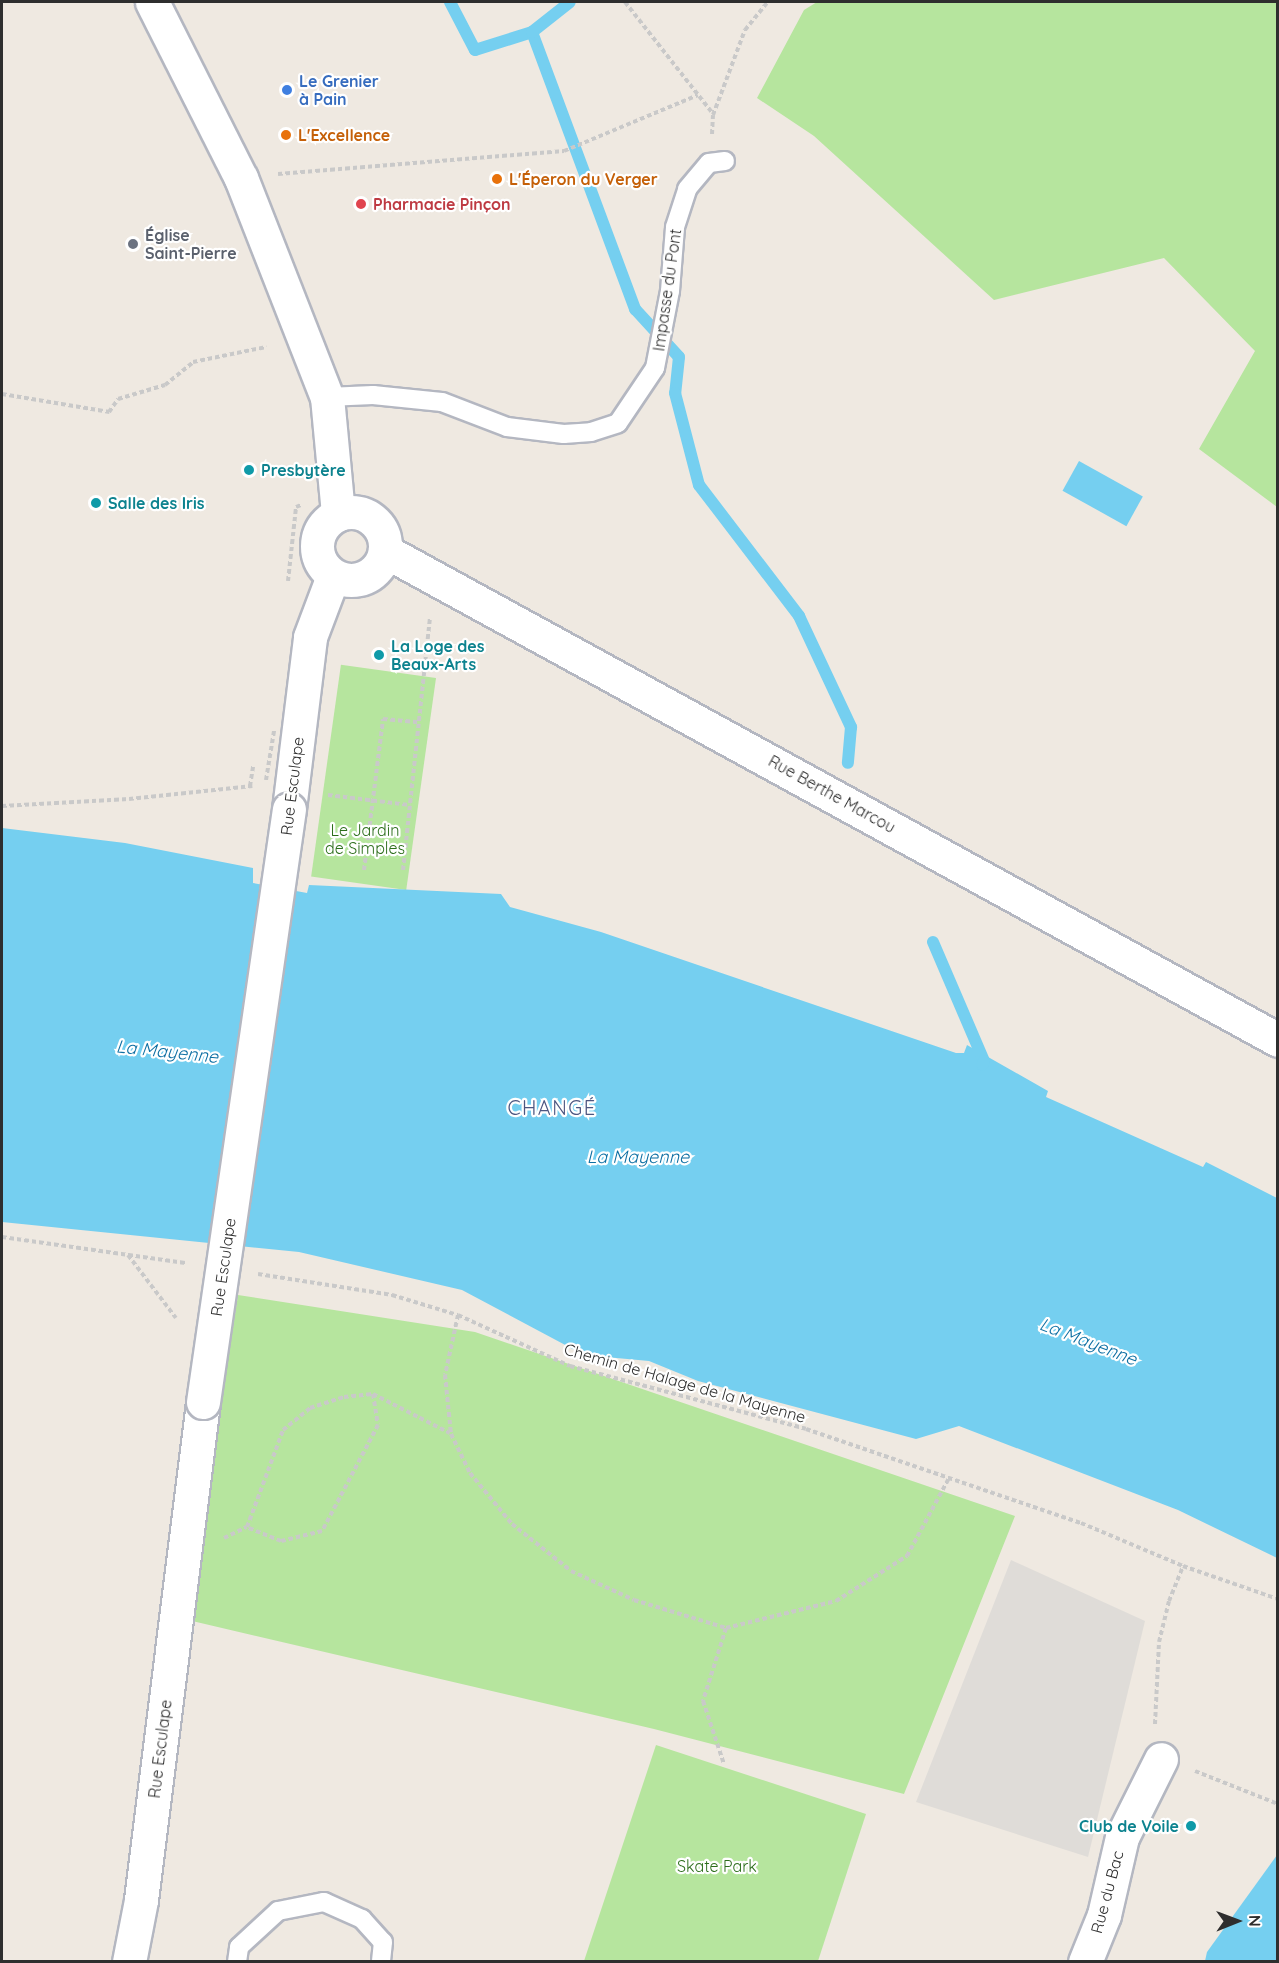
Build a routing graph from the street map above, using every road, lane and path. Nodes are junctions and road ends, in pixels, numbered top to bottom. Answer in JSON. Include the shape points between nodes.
{"nodes":[{"id":1,"x":152,"y":2,"type":"edge"},
{"id":2,"x":625,"y":2,"type":"edge"},
{"id":3,"x":768,"y":2,"type":"edge"},
{"id":4,"x":698,"y":95,"type":"junction"},
{"id":5,"x":713,"y":115,"type":"junction"},
{"id":6,"x":717,"y":162,"type":"joint"},
{"id":7,"x":241,"y":178,"type":"junction"},
{"id":8,"x":305,"y":338,"type":"junction"},
{"id":9,"x":2,"y":394,"type":"edge"},
{"id":10,"x":327,"y":397,"type":"junction"},
{"id":11,"x":338,"y":514,"type":"junction"},
{"id":12,"x":386,"y":550,"type":"junction"},
{"id":13,"x":435,"y":575,"type":"junction"},
{"id":14,"x":333,"y":576,"type":"junction"},
{"id":15,"x":419,"y":722,"type":"junction"},
{"id":16,"x":250,"y":786,"type":"dead end"},
{"id":17,"x":328,"y":795,"type":"dead end"},
{"id":18,"x":373,"y":800,"type":"junction"},
{"id":19,"x":410,"y":805,"type":"junction"},
{"id":20,"x":2,"y":806,"type":"edge"},
{"id":21,"x":364,"y":870,"type":"dead end"},
{"id":22,"x":403,"y":870,"type":"dead end"},
{"id":23,"x":1278,"y":1040,"type":"edge"},
{"id":24,"x":2,"y":1237,"type":"edge"},
{"id":25,"x":128,"y":1254,"type":"junction"},
{"id":26,"x":197,"y":1265,"type":"dead end"},
{"id":27,"x":254,"y":1274,"type":"dead end"},
{"id":28,"x":458,"y":1315,"type":"junction"},
{"id":29,"x":183,"y":1329,"type":"dead end"},
{"id":30,"x":373,"y":1394,"type":"junction"},
{"id":31,"x":451,"y":1434,"type":"junction"},
{"id":32,"x":949,"y":1478,"type":"junction"},
{"id":33,"x":247,"y":1527,"type":"junction"},
{"id":34,"x":187,"y":1545,"type":"junction"},
{"id":35,"x":1183,"y":1566,"type":"junction"},
{"id":36,"x":1278,"y":1599,"type":"edge"},
{"id":37,"x":726,"y":1628,"type":"junction"},
{"id":38,"x":1161,"y":1759,"type":"junction"},
{"id":39,"x":724,"y":1764,"type":"dead end"},
{"id":40,"x":1278,"y":1804,"type":"edge"},
{"id":41,"x":129,"y":1962,"type":"edge"},
{"id":42,"x":237,"y":1962,"type":"edge"},
{"id":43,"x":381,"y":1962,"type":"edge"},
{"id":44,"x":1085,"y":1962,"type":"edge"}],
"edges":[{"from":1,"to":7,"type":"street"},
{"from":2,"to":4,"type":"path"},
{"from":3,"to":5,"type":"path","via":[[745,30]]},
{"from":4,"to":5,"type":"path"},
{"from":4,"to":7,"type":"path","via":[[564,151]]},
{"from":5,"to":6,"type":"path"},
{"from":6,"to":10,"type":"lane","name":"Impasse du Pont","via":[[687,189],[675,227],[666,326],[656,368],[618,423],[591,432],[564,434],[507,427],[442,402],[373,395]]},
{"from":7,"to":8,"type":"street"},
{"from":8,"to":9,"type":"path","via":[[193,362],[165,384],[118,399],[108,412]]},
{"from":8,"to":10,"type":"street"},
{"from":10,"to":11,"type":"street"},
{"from":11,"to":12,"type":"street","via":[[358,512],[376,522]]},
{"from":11,"to":14,"type":"street","via":[[328,520],[318,539],[320,560]]},
{"from":12,"to":13,"type":"street","name":"Rue Berthe Marcou"},
{"from":12,"to":14,"type":"street","via":[[382,561],[366,578],[344,580]]},
{"from":13,"to":15,"type":"path"},
{"from":13,"to":23,"type":"street","name":"Rue Berthe Marcou"},
{"from":14,"to":34,"type":"street","name":"Rue Esculape","bridge":true,"via":[[310,637],[290,809],[203,1402]]},
{"from":15,"to":18,"type":"path","via":[[383,719]]},
{"from":15,"to":19,"type":"path"},
{"from":16,"to":20,"type":"path","via":[[129,800]]},
{"from":17,"to":18,"type":"path"},
{"from":18,"to":19,"type":"path"},
{"from":18,"to":21,"type":"path"},
{"from":19,"to":22,"type":"path"},
{"from":24,"to":25,"type":"path"},
{"from":25,"to":26,"type":"path"},
{"from":25,"to":29,"type":"path"},
{"from":27,"to":28,"type":"path","name":"Chemin de Halage de la Mayenne","via":[[392,1295]]},
{"from":28,"to":31,"type":"path","via":[[445,1376]]},
{"from":28,"to":32,"type":"path","name":"Chemin de Halage de la Mayenne","via":[[570,1366],[806,1429]]},
{"from":30,"to":31,"type":"path"},
{"from":30,"to":33,"type":"path","via":[[344,1397],[310,1408],[284,1430]]},
{"from":30,"to":33,"type":"path","via":[[378,1425],[322,1531],[281,1541]]},
{"from":31,"to":37,"type":"path","via":[[470,1473],[512,1524],[571,1571],[634,1600]]},
{"from":32,"to":35,"type":"path","name":"Chemin de Halage de la Mayenne","via":[[1081,1523]]},
{"from":32,"to":37,"type":"path","via":[[907,1556],[836,1601]]},
{"from":33,"to":34,"type":"path","via":[[215,1543]]},
{"from":34,"to":41,"type":"street","name":"Rue Esculape","via":[[141,1900]]},
{"from":35,"to":36,"type":"path","name":"Chemin de Halage de la Mayenne"},
{"from":35,"to":38,"type":"path","via":[[1159,1642],[1153,1713]]},
{"from":37,"to":39,"type":"path","via":[[703,1701]]},
{"from":38,"to":40,"type":"path"},
{"from":38,"to":44,"type":"street","name":"Rue du Bac","via":[[1122,1837],[1104,1915]]},
{"from":42,"to":43,"type":"lane","via":[[239,1947],[278,1911],[324,1902],[362,1919],[383,1942]]}]}
